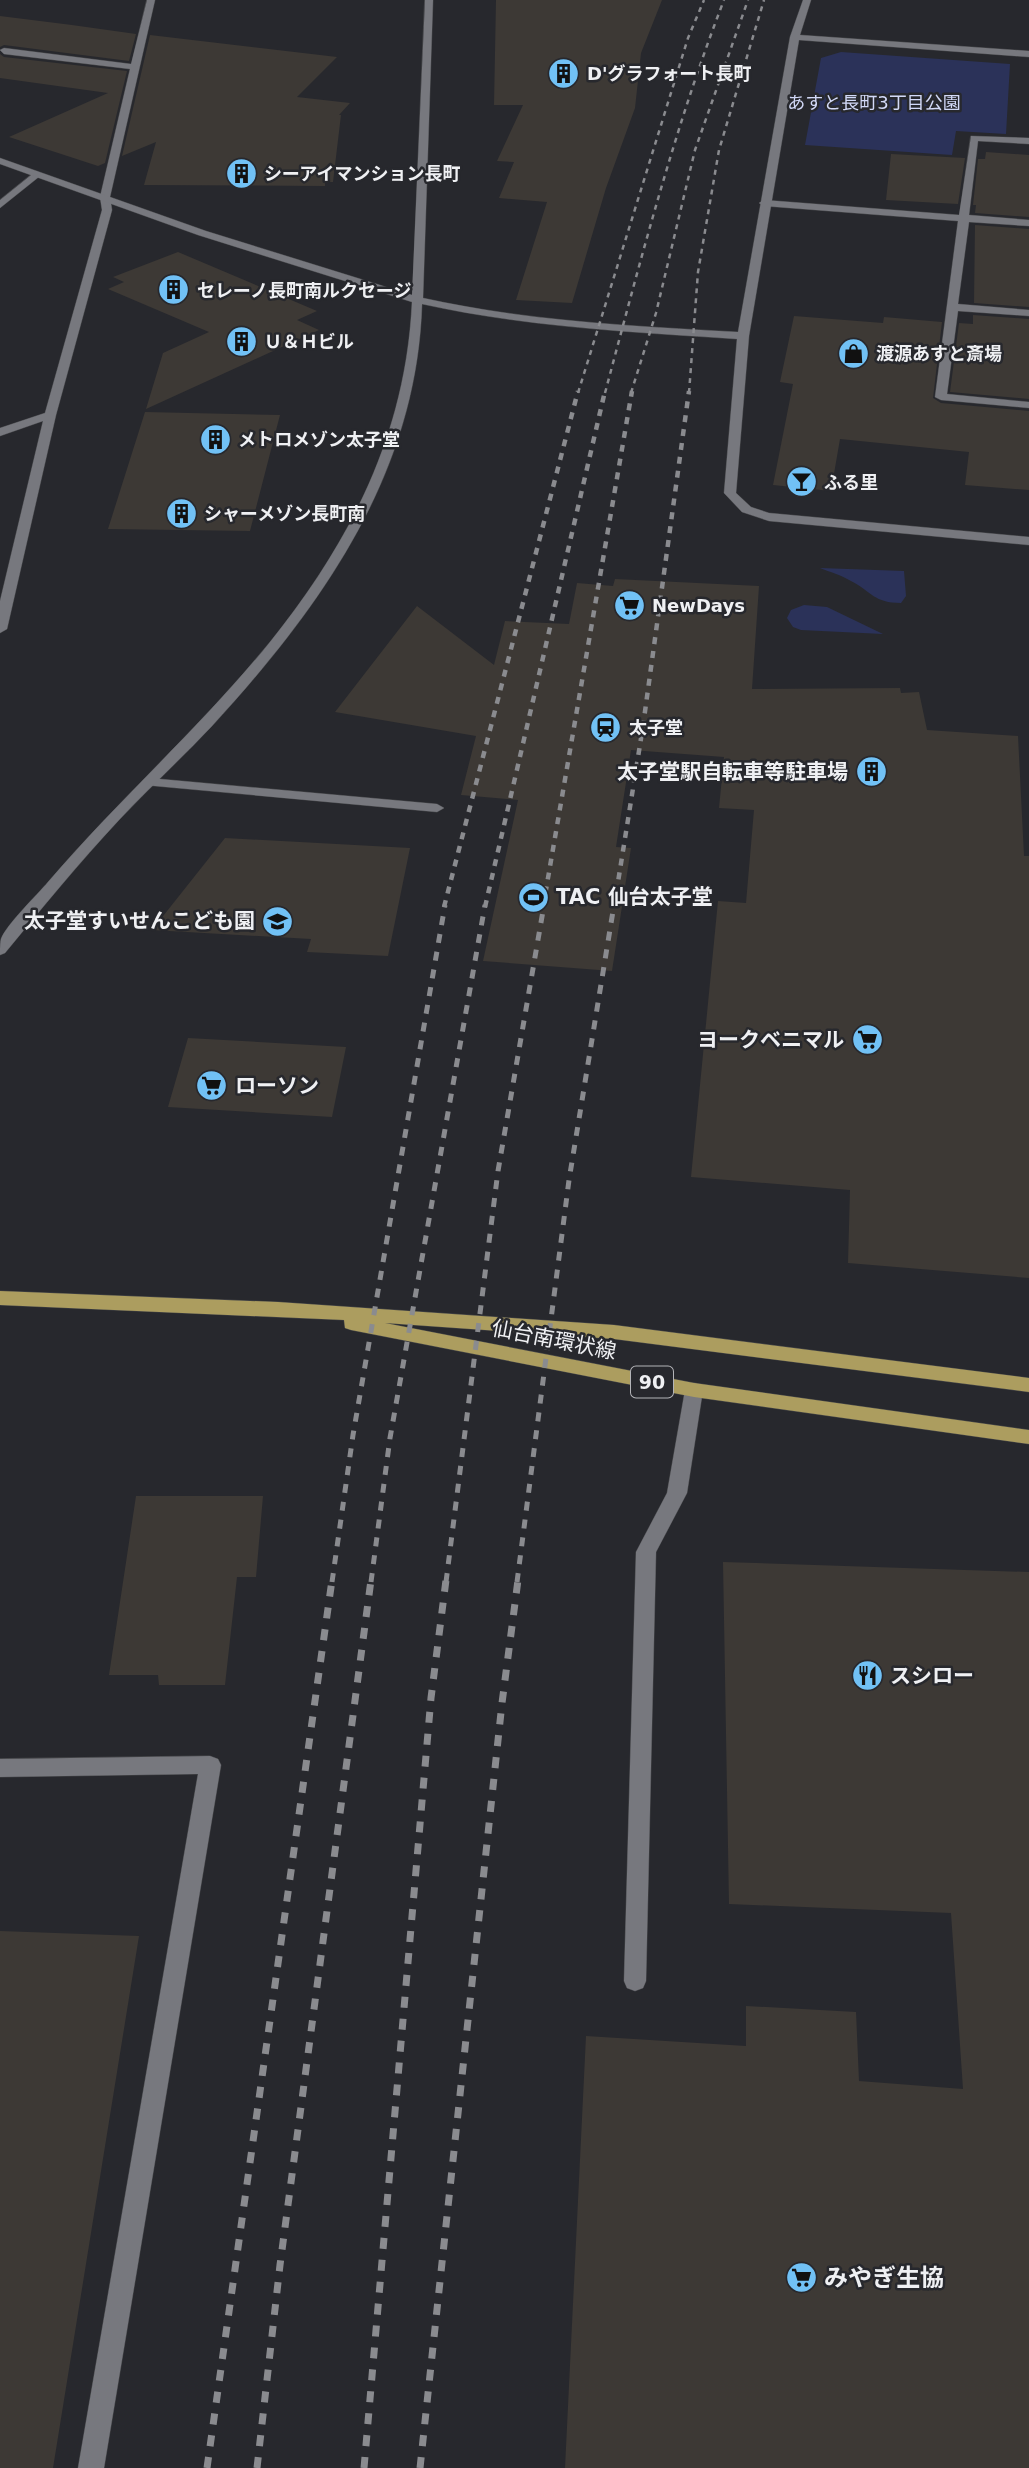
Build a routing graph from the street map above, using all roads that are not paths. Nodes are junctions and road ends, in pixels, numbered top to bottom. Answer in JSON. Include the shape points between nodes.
{"nodes":[{"id":1,"x":151,"y":0,"type":"edge"},
{"id":2,"x":429,"y":0,"type":"edge"},
{"id":3,"x":807,"y":0,"type":"edge"},
{"id":4,"x":795,"y":37,"type":"junction"},
{"id":5,"x":4,"y":51,"type":"dead end"},
{"id":6,"x":1029,"y":54,"type":"edge"},
{"id":7,"x":135,"y":67,"type":"junction"},
{"id":8,"x":1029,"y":141,"type":"edge"},
{"id":9,"x":0,"y":161,"type":"edge"},
{"id":10,"x":36,"y":174,"type":"junction"},
{"id":11,"x":105,"y":197,"type":"junction"},
{"id":12,"x":764,"y":203,"type":"junction"},
{"id":13,"x":0,"y":205,"type":"edge"},
{"id":14,"x":964,"y":219,"type":"junction"},
{"id":15,"x":1029,"y":223,"type":"edge"},
{"id":16,"x":417,"y":300,"type":"junction"},
{"id":17,"x":953,"y":307,"type":"junction"},
{"id":18,"x":1029,"y":313,"type":"edge"},
{"id":19,"x":743,"y":336,"type":"junction"},
{"id":20,"x":1029,"y":405,"type":"edge"},
{"id":21,"x":50,"y":415,"type":"junction"},
{"id":22,"x":0,"y":432,"type":"edge"},
{"id":23,"x":1029,"y":541,"type":"edge"},
{"id":24,"x":15,"y":562,"type":"junction"},
{"id":25,"x":0,"y":568,"type":"edge"},
{"id":26,"x":0,"y":629,"type":"edge"},
{"id":27,"x":149,"y":782,"type":"junction"},
{"id":28,"x":437,"y":807,"type":"dead end"},
{"id":29,"x":0,"y":950,"type":"edge"},
{"id":30,"x":0,"y":1298,"type":"edge"},
{"id":31,"x":278,"y":1309,"type":"junction"},
{"id":32,"x":1029,"y":1385,"type":"edge"},
{"id":33,"x":694,"y":1390,"type":"junction"},
{"id":34,"x":1029,"y":1437,"type":"edge"},
{"id":35,"x":0,"y":1768,"type":"edge"},
{"id":36,"x":635,"y":1981,"type":"dead end"},
{"id":37,"x":91,"y":2468,"type":"edge"}],
"edges":[{"from":1,"to":7,"type":"street"},
{"from":2,"to":16,"type":"street"},
{"from":3,"to":4,"type":"street"},
{"from":4,"to":6,"type":"street"},
{"from":4,"to":12,"type":"street"},
{"from":5,"to":7,"type":"street"},
{"from":7,"to":11,"type":"street"},
{"from":8,"to":14,"type":"street","via":[[974,138]]},
{"from":9,"to":10,"type":"street"},
{"from":10,"to":11,"type":"street"},
{"from":10,"to":13,"type":"street"},
{"from":11,"to":16,"type":"street","via":[[202,233]]},
{"from":11,"to":21,"type":"street","via":[[107,210]]},
{"from":12,"to":14,"type":"street"},
{"from":12,"to":19,"type":"street"},
{"from":14,"to":15,"type":"street"},
{"from":14,"to":17,"type":"street"},
{"from":16,"to":19,"type":"street","via":[[486,315],[569,325]]},
{"from":16,"to":27,"type":"street","via":[[403,409],[377,484],[342,547],[296,619],[218,711]]},
{"from":17,"to":18,"type":"street"},
{"from":17,"to":20,"type":"street","via":[[941,397]]},
{"from":19,"to":23,"type":"street","via":[[730,493],[748,512],[803,523]]},
{"from":21,"to":22,"type":"street"},
{"from":21,"to":24,"type":"street"},
{"from":24,"to":25,"type":"street"},
{"from":24,"to":26,"type":"street"},
{"from":27,"to":28,"type":"street"},
{"from":27,"to":29,"type":"street"},
{"from":30,"to":31,"type":"main road","name":"仙台南環状線","number":"90"},
{"from":31,"to":32,"type":"main road","name":"仙台南環状線","number":"90","via":[[614,1332]]},
{"from":31,"to":33,"type":"main road","name":"仙台南環状線","number":"90"},
{"from":33,"to":34,"type":"main road","name":"仙台南環状線","number":"90"},
{"from":33,"to":36,"type":"street","via":[[677,1493],[646,1552]]},
{"from":35,"to":37,"type":"street","via":[[211,1765]]}]}
